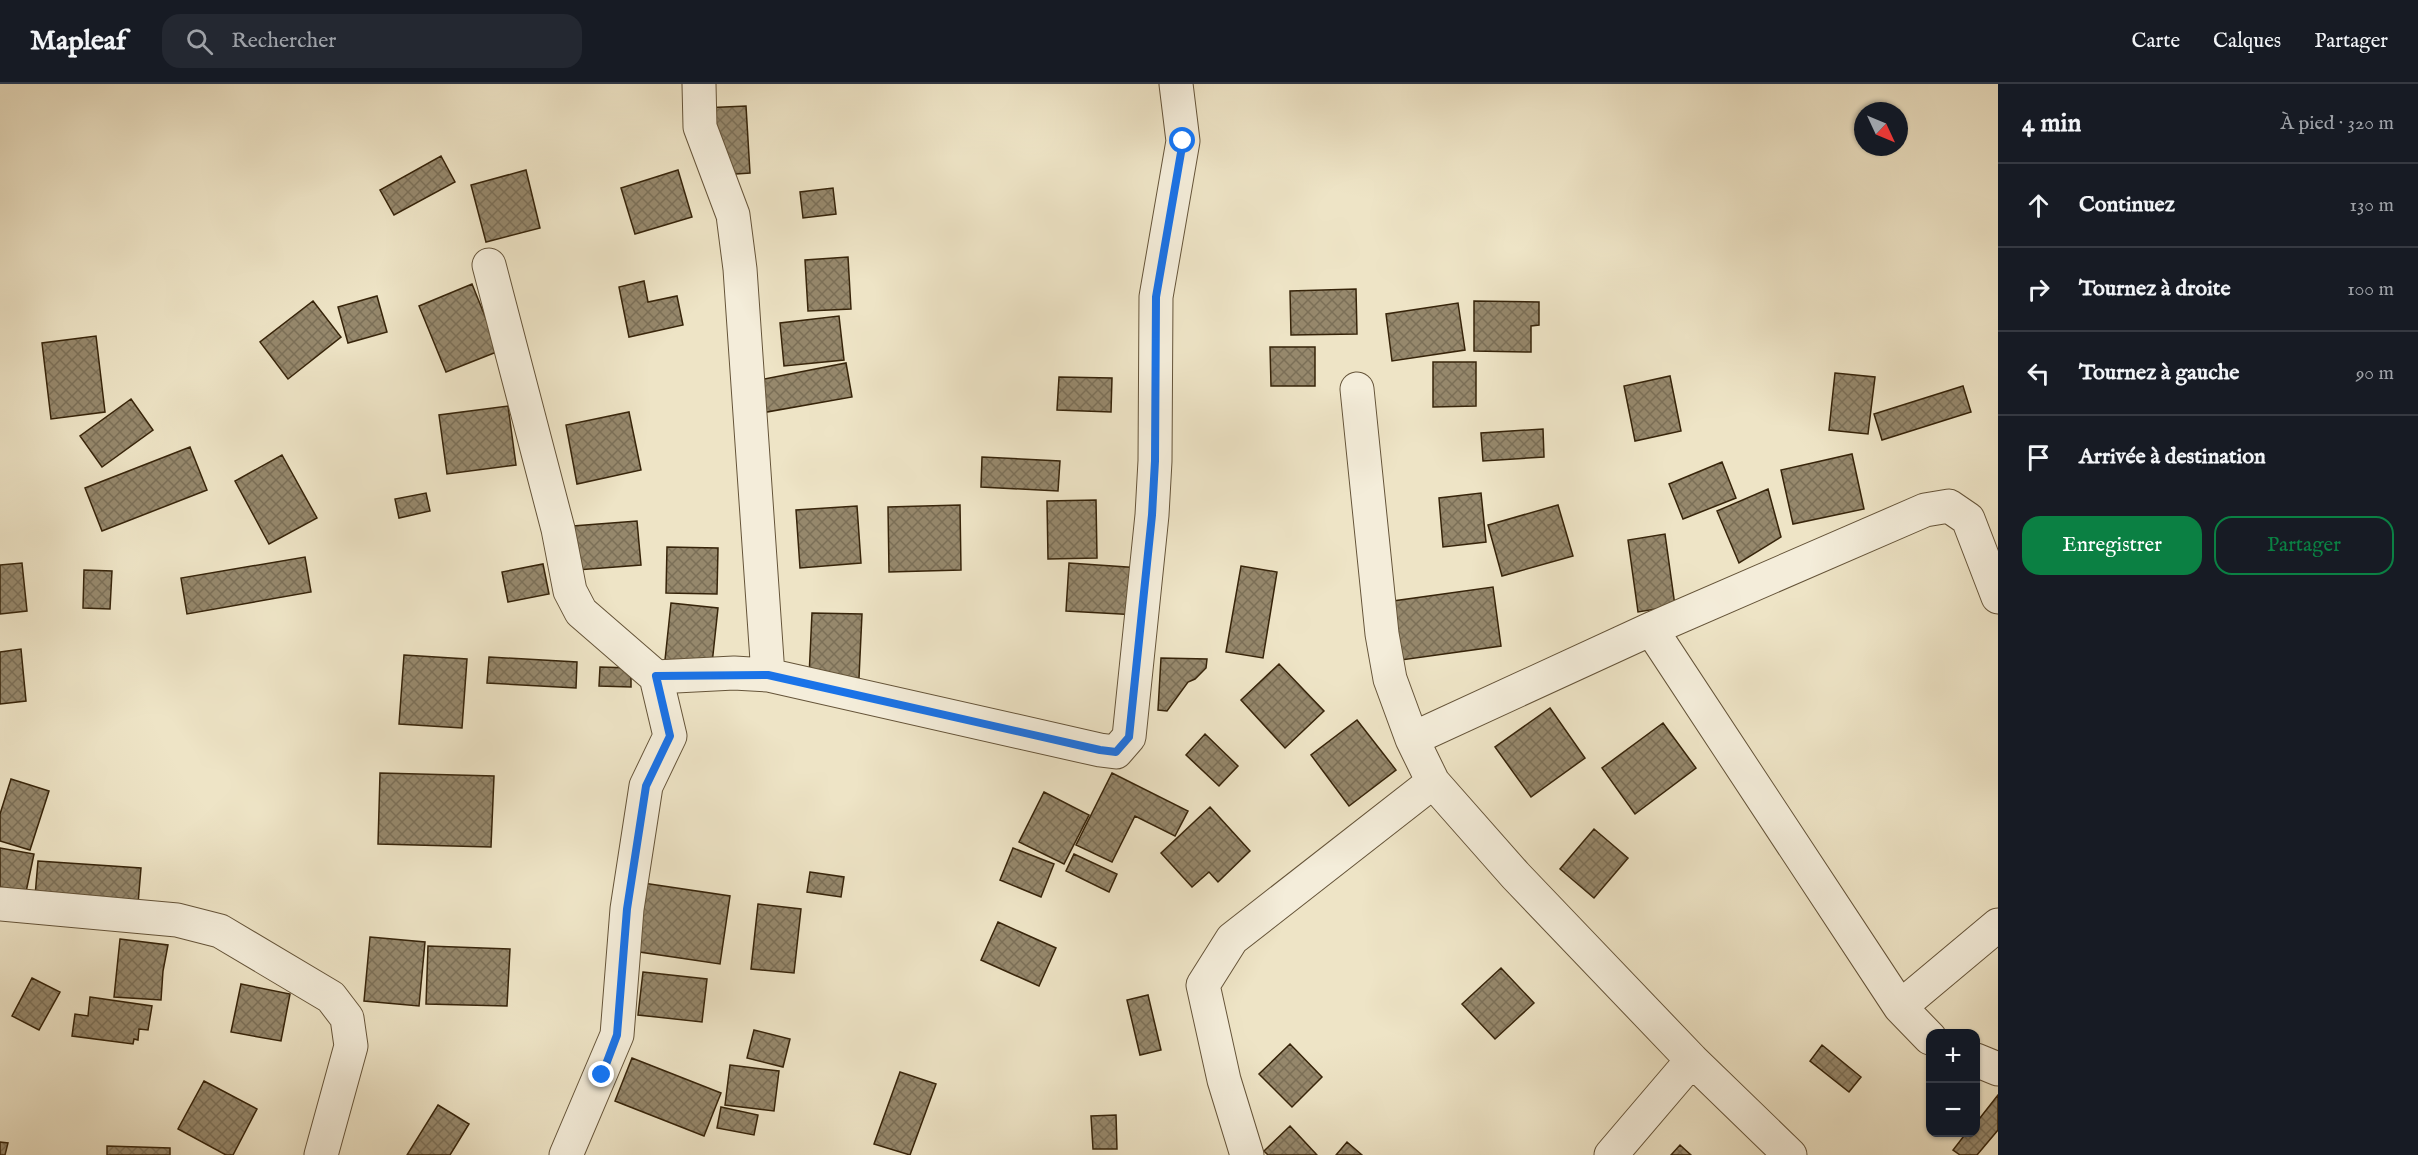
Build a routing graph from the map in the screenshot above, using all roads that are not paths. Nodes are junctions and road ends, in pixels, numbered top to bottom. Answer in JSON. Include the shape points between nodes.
{"nodes":[{"id":1,"x":699,"y":84,"type":"edge"},
{"id":2,"x":1176,"y":84,"type":"edge"},
{"id":3,"x":489,"y":265,"type":"dead end"},
{"id":4,"x":1357,"y":389,"type":"dead end"},
{"id":5,"x":1998,"y":597,"type":"edge"},
{"id":6,"x":1651,"y":629,"type":"junction"},
{"id":7,"x":768,"y":675,"type":"junction"},
{"id":8,"x":656,"y":676,"type":"junction"},
{"id":9,"x":1412,"y":740,"type":"junction"},
{"id":10,"x":1433,"y":782,"type":"junction"},
{"id":11,"x":0,"y":904,"type":"edge"},
{"id":12,"x":1998,"y":925,"type":"edge"},
{"id":13,"x":1900,"y":1007,"type":"junction"},
{"id":14,"x":1926,"y":1034,"type":"edge"},
{"id":15,"x":1692,"y":1060,"type":"junction"},
{"id":16,"x":1980,"y":1061,"type":"edge"},
{"id":17,"x":1998,"y":1069,"type":"edge"},
{"id":18,"x":321,"y":1155,"type":"edge"},
{"id":19,"x":566,"y":1155,"type":"edge"},
{"id":20,"x":1246,"y":1155,"type":"edge"},
{"id":21,"x":1611,"y":1155,"type":"edge"},
{"id":22,"x":1790,"y":1155,"type":"edge"}],
"edges":[{"from":1,"to":7,"type":"street","via":[[700,127],[733,215],[740,269]]},
{"from":2,"to":7,"type":"street","via":[[1183,141],[1156,297],[1152,515],[1129,737],[1116,752],[1100,750]]},
{"from":3,"to":8,"type":"street","via":[[558,529],[570,591],[581,612]]},
{"from":4,"to":9,"type":"street","via":[[1382,634],[1390,679]]},
{"from":5,"to":6,"type":"street","via":[[1968,519],[1949,506],[1925,510]]},
{"from":6,"to":9,"type":"street"},
{"from":6,"to":13,"type":"street"},
{"from":7,"to":8,"type":"street"},
{"from":8,"to":19,"type":"street","via":[[670,736],[646,786],[627,909],[617,1035]]},
{"from":9,"to":10,"type":"street"},
{"from":10,"to":15,"type":"street","via":[[1516,876]]},
{"from":10,"to":20,"type":"street","via":[[1232,939],[1203,985]]},
{"from":11,"to":18,"type":"street","via":[[177,920],[220,932],[331,997],[347,1018],[351,1046]]},
{"from":12,"to":13,"type":"street"},
{"from":13,"to":14,"type":"street"},
{"from":15,"to":21,"type":"street"},
{"from":15,"to":22,"type":"street"},
{"from":16,"to":17,"type":"street"}]}
